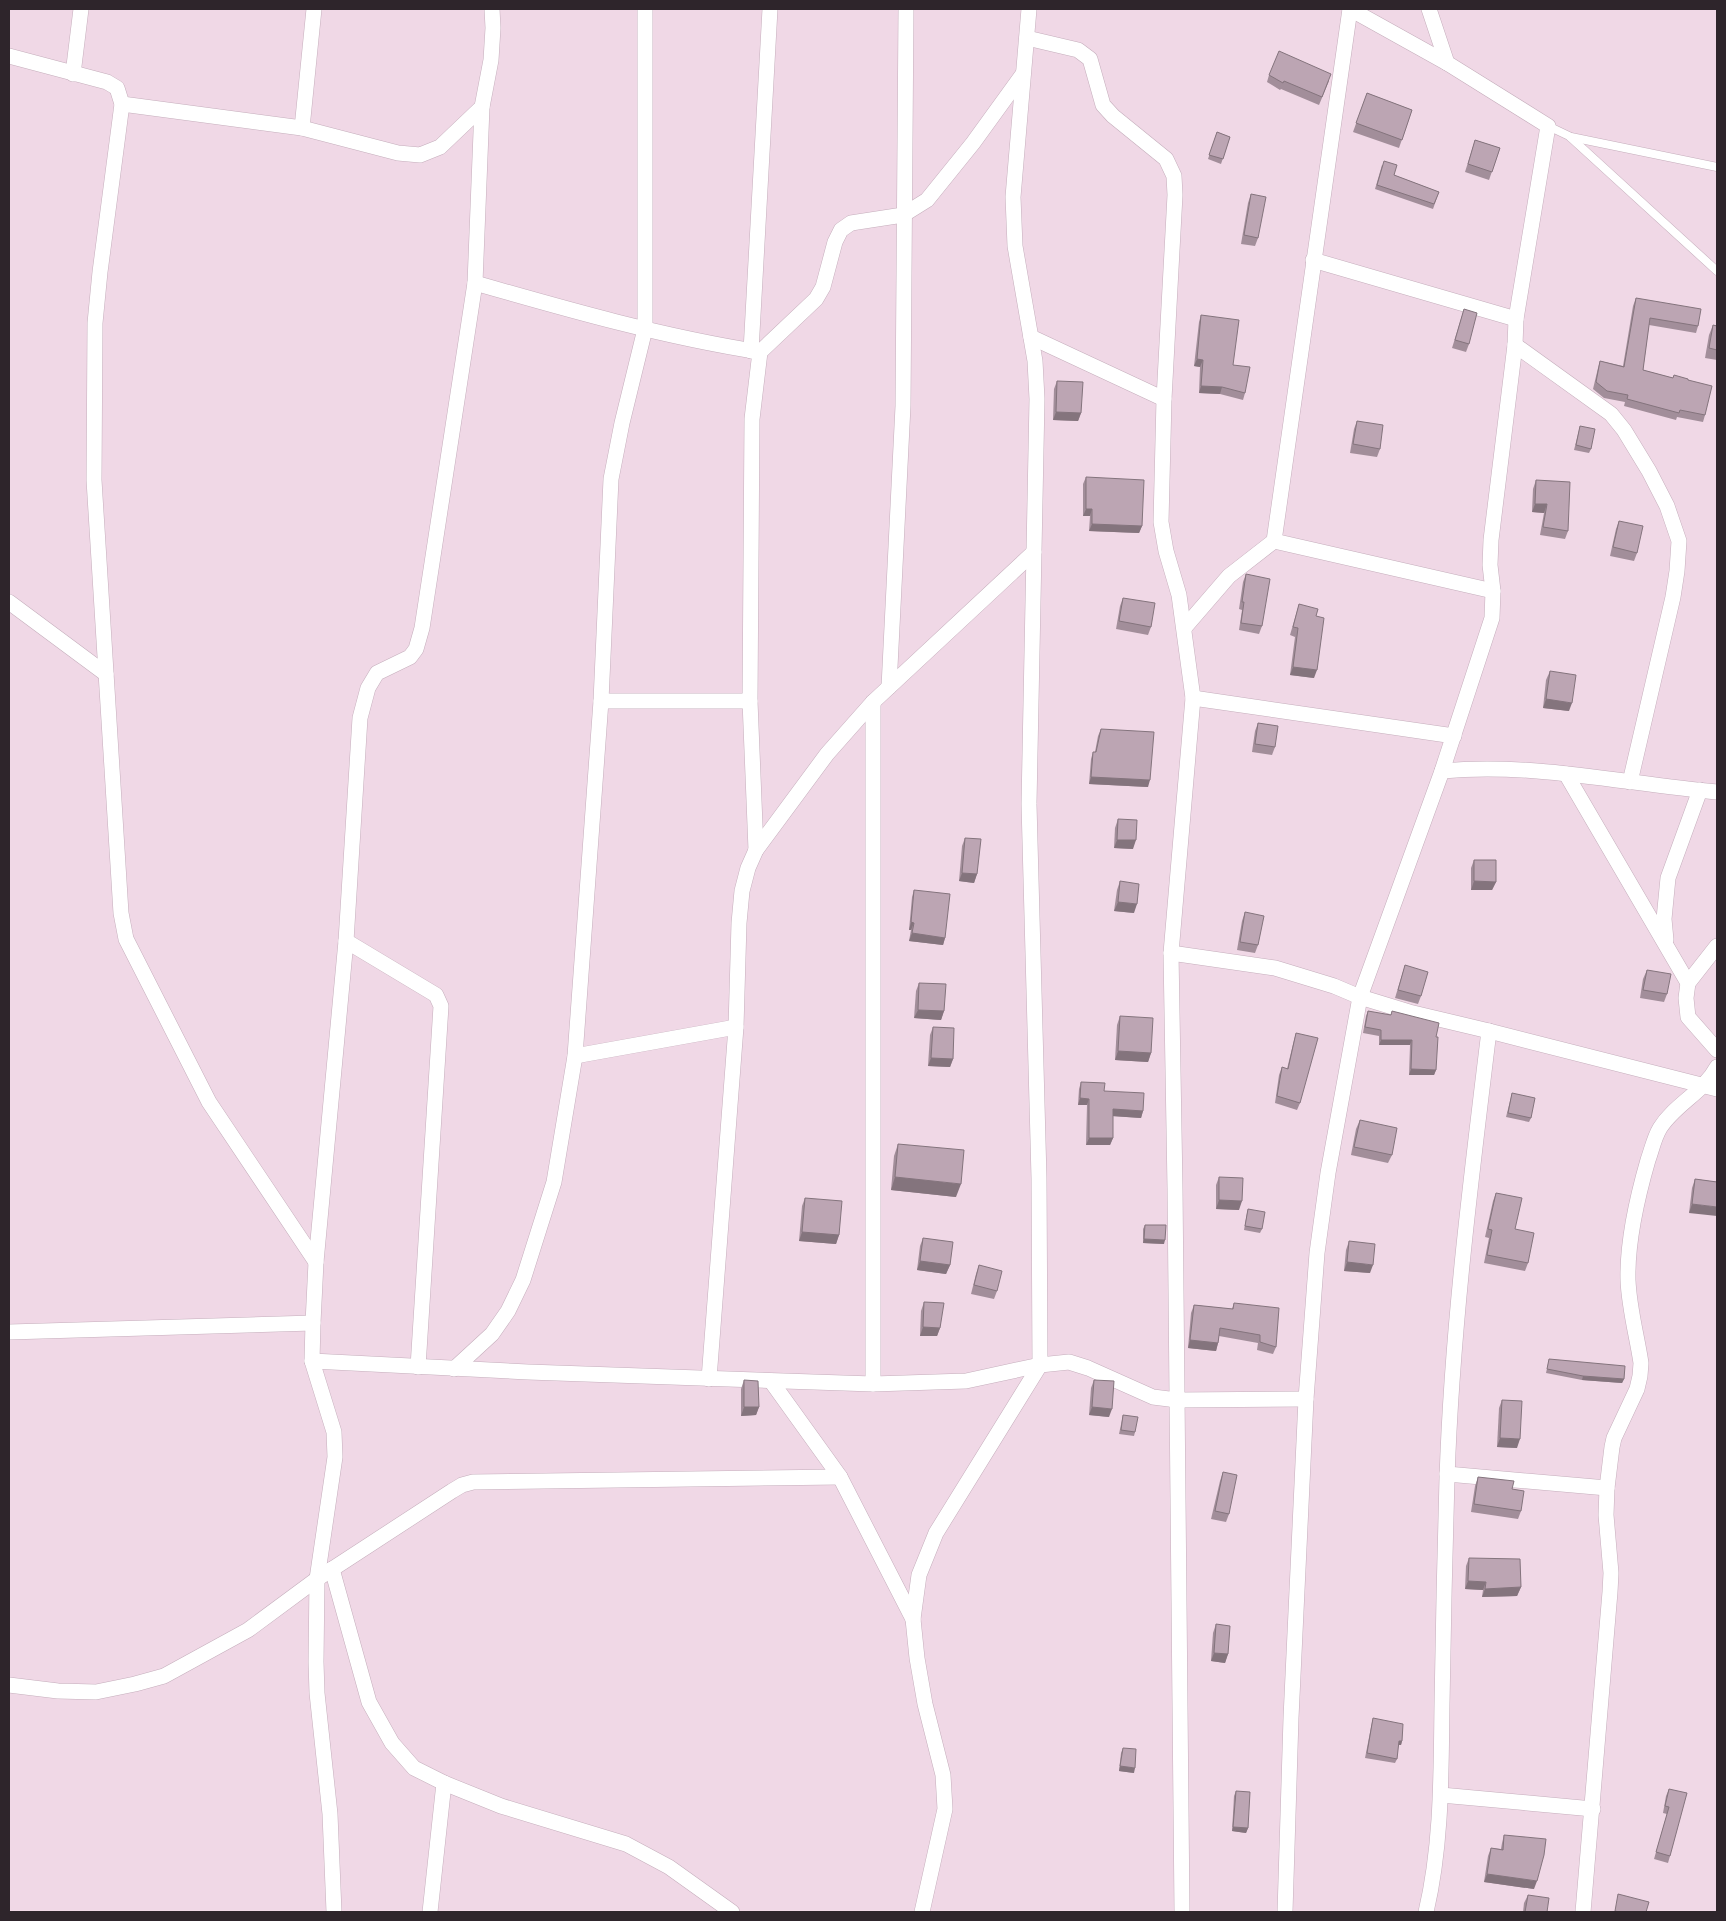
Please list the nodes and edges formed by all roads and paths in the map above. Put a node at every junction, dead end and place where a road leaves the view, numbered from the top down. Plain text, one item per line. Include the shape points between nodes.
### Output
1 (81, 9) edge
2 (314, 9) edge
3 (492, 9) edge
4 (645, 9) edge
5 (770, 9) edge
6 (906, 9) edge
7 (1029, 9) edge
8 (1350, 9) edge
9 (1429, 9) edge
10 (1027, 38) junction
11 (9, 56) edge
12 (1447, 63) junction
13 (1024, 73) junction
14 (73, 74) junction
15 (122, 104) junction
16 (482, 107) junction
17 (1548, 126) junction
18 (302, 128) junction
19 (1569, 136) junction
20 (1717, 167) edge
21 (903, 215) junction
22 (1313, 260) junction
23 (1717, 271) edge
24 (475, 283) junction
25 (1516, 319) junction
26 (645, 329) junction
27 (1031, 337) junction
28 (1515, 345) junction
29 (756, 352) junction
30 (1164, 400) junction
31 (1274, 541) junction
32 (1034, 552) junction
33 (1493, 591) junction
34 (9, 602) edge
35 (1185, 627) junction
36 (106, 674) junction
37 (890, 687) junction
38 (1193, 698) junction
39 (601, 701) junction
40 (750, 701) junction
41 (873, 702) junction
42 (1454, 736) junction
43 (1442, 771) junction
44 (1566, 774) junction
45 (1630, 782) junction
46 (1700, 790) junction
47 (1717, 792) edge
48 (756, 850) junction
49 (346, 941) junction
50 (1717, 946) edge
51 (1667, 947) junction
52 (1171, 953) junction
53 (1688, 983) junction
54 (1360, 997) junction
55 (736, 1027) junction
56 (1489, 1031) junction
57 (1717, 1050) edge
58 (575, 1056) junction
59 (1717, 1067) edge
60 (1710, 1087) edge
61 (316, 1262) junction
62 (313, 1323) junction
63 (9, 1332) edge
64 (312, 1361) junction
65 (1040, 1366) junction
66 (418, 1367) junction
67 (454, 1369) junction
68 (709, 1379) junction
69 (771, 1381) junction
70 (873, 1384) junction
71 (1306, 1399) junction
72 (1177, 1400) junction
73 (1447, 1474) junction
74 (840, 1477) junction
75 (1607, 1488) junction
76 (332, 1569) junction
77 (317, 1579) junction
78 (913, 1619) junction
79 (9, 1685) edge
80 (444, 1783) junction
81 (1440, 1795) junction
82 (1593, 1809) junction
83 (712, 1907) edge
84 (334, 1912) edge
85 (430, 1912) edge
86 (732, 1912) edge
87 (922, 1912) edge
88 (1182, 1912) edge
89 (1285, 1912) edge
90 (1426, 1912) edge
91 (1583, 1912) edge

1 - 14 street
2 - 18 street
3 - 16 street via 491,60
4 - 26 street
5 - 29 street
6 - 21 street
7 - 10 street
8 - 12 street
8 - 22 street
9 - 12 street
10 - 13 street
10 - 30 street via 1078,50 1090,59 1103,105 1166,159 1174,176
11 - 14 street
12 - 17 street
13 - 21 street via 927,200
13 - 27 street via 1014,197 1015,246
14 - 15 street via 107,82 117,88
15 - 18 street
15 - 36 street via 95,323 94,480
16 - 18 street via 440,147 420,155 398,153
16 - 24 street
17 - 19 lane
17 - 25 street
19 - 20 lane
19 - 23 lane
21 - 29 street via 852,223 841,230 816,299
21 - 37 street via 903,406
22 - 25 street
22 - 31 street
24 - 26 street
24 - 49 street via 422,628 416,649 410,656 377,673 368,688 360,718
25 - 28 street
26 - 29 street
26 - 39 street via 611,479
27 - 30 street
27 - 32 street via 1036,399
28 - 33 street via 1491,540
28 - 45 street via 1611,414 1649,471 1667,506 1678,541 1672,597
29 - 40 street via 752,419
30 - 35 street via 1162,522
31 - 33 street
31 - 35 street via 1229,576
32 - 37 street
32 - 65 street via 1029,804 1039,1178
33 - 42 street via 1492,618
34 - 36 street
35 - 38 street
36 - 61 street via 121,912 126,939 209,1102
37 - 41 street
38 - 42 street
38 - 52 street
39 - 40 street
39 - 58 street
40 - 48 street
41 - 48 street via 828,754
41 - 70 street
42 - 43 street
43 - 44 street via 1483,768
43 - 54 street
44 - 45 street
44 - 51 street
45 - 46 street
46 - 47 street
46 - 51 street via 1668,878 1664,919
48 - 55 street via 742,891
49 - 61 street
49 - 66 street via 436,995 441,1006
50 - 53 street
51 - 53 street
52 - 54 street via 1275,968
52 - 72 street
53 - 57 street via 1688,1017
54 - 56 street
54 - 71 street via 1322,1211
55 - 58 street
55 - 68 street
56 - 60 street
56 - 73 street via 1456,1330
58 - 67 street via 554,1182 523,1280 492,1334
59 - 60 street
60 - 75 street via 1674,1112 1660,1128 1642,1181 1630,1245 1628,1281 1641,1363 1640,1376 1614,1438
61 - 62 street
62 - 63 street
62 - 64 street
64 - 66 street
64 - 77 street via 334,1432 335,1457
65 - 70 street via 966,1381
65 - 72 street via 1069,1362 1153,1397
65 - 78 street via 936,1533 919,1575
66 - 67 street
67 - 68 street
68 - 69 street
69 - 70 street
69 - 74 street
71 - 72 street
71 - 89 street
72 - 88 street
73 - 75 street
73 - 81 street
74 - 76 street via 473,1482 452,1491
74 - 78 street
75 - 82 street via 1606,1527 1611,1573
76 - 77 street
76 - 80 street via 369,1702 392,1743 414,1768
77 - 79 street via 248,1630 164,1676 96,1692
77 - 84 street via 317,1693 330,1814
78 - 87 street via 925,1704 943,1775 945,1809
80 - 83 street via 501,1806 626,1844 669,1867
80 - 85 street
81 - 82 street
81 - 90 street via 1434,1868
82 - 91 street
83 - 86 street

